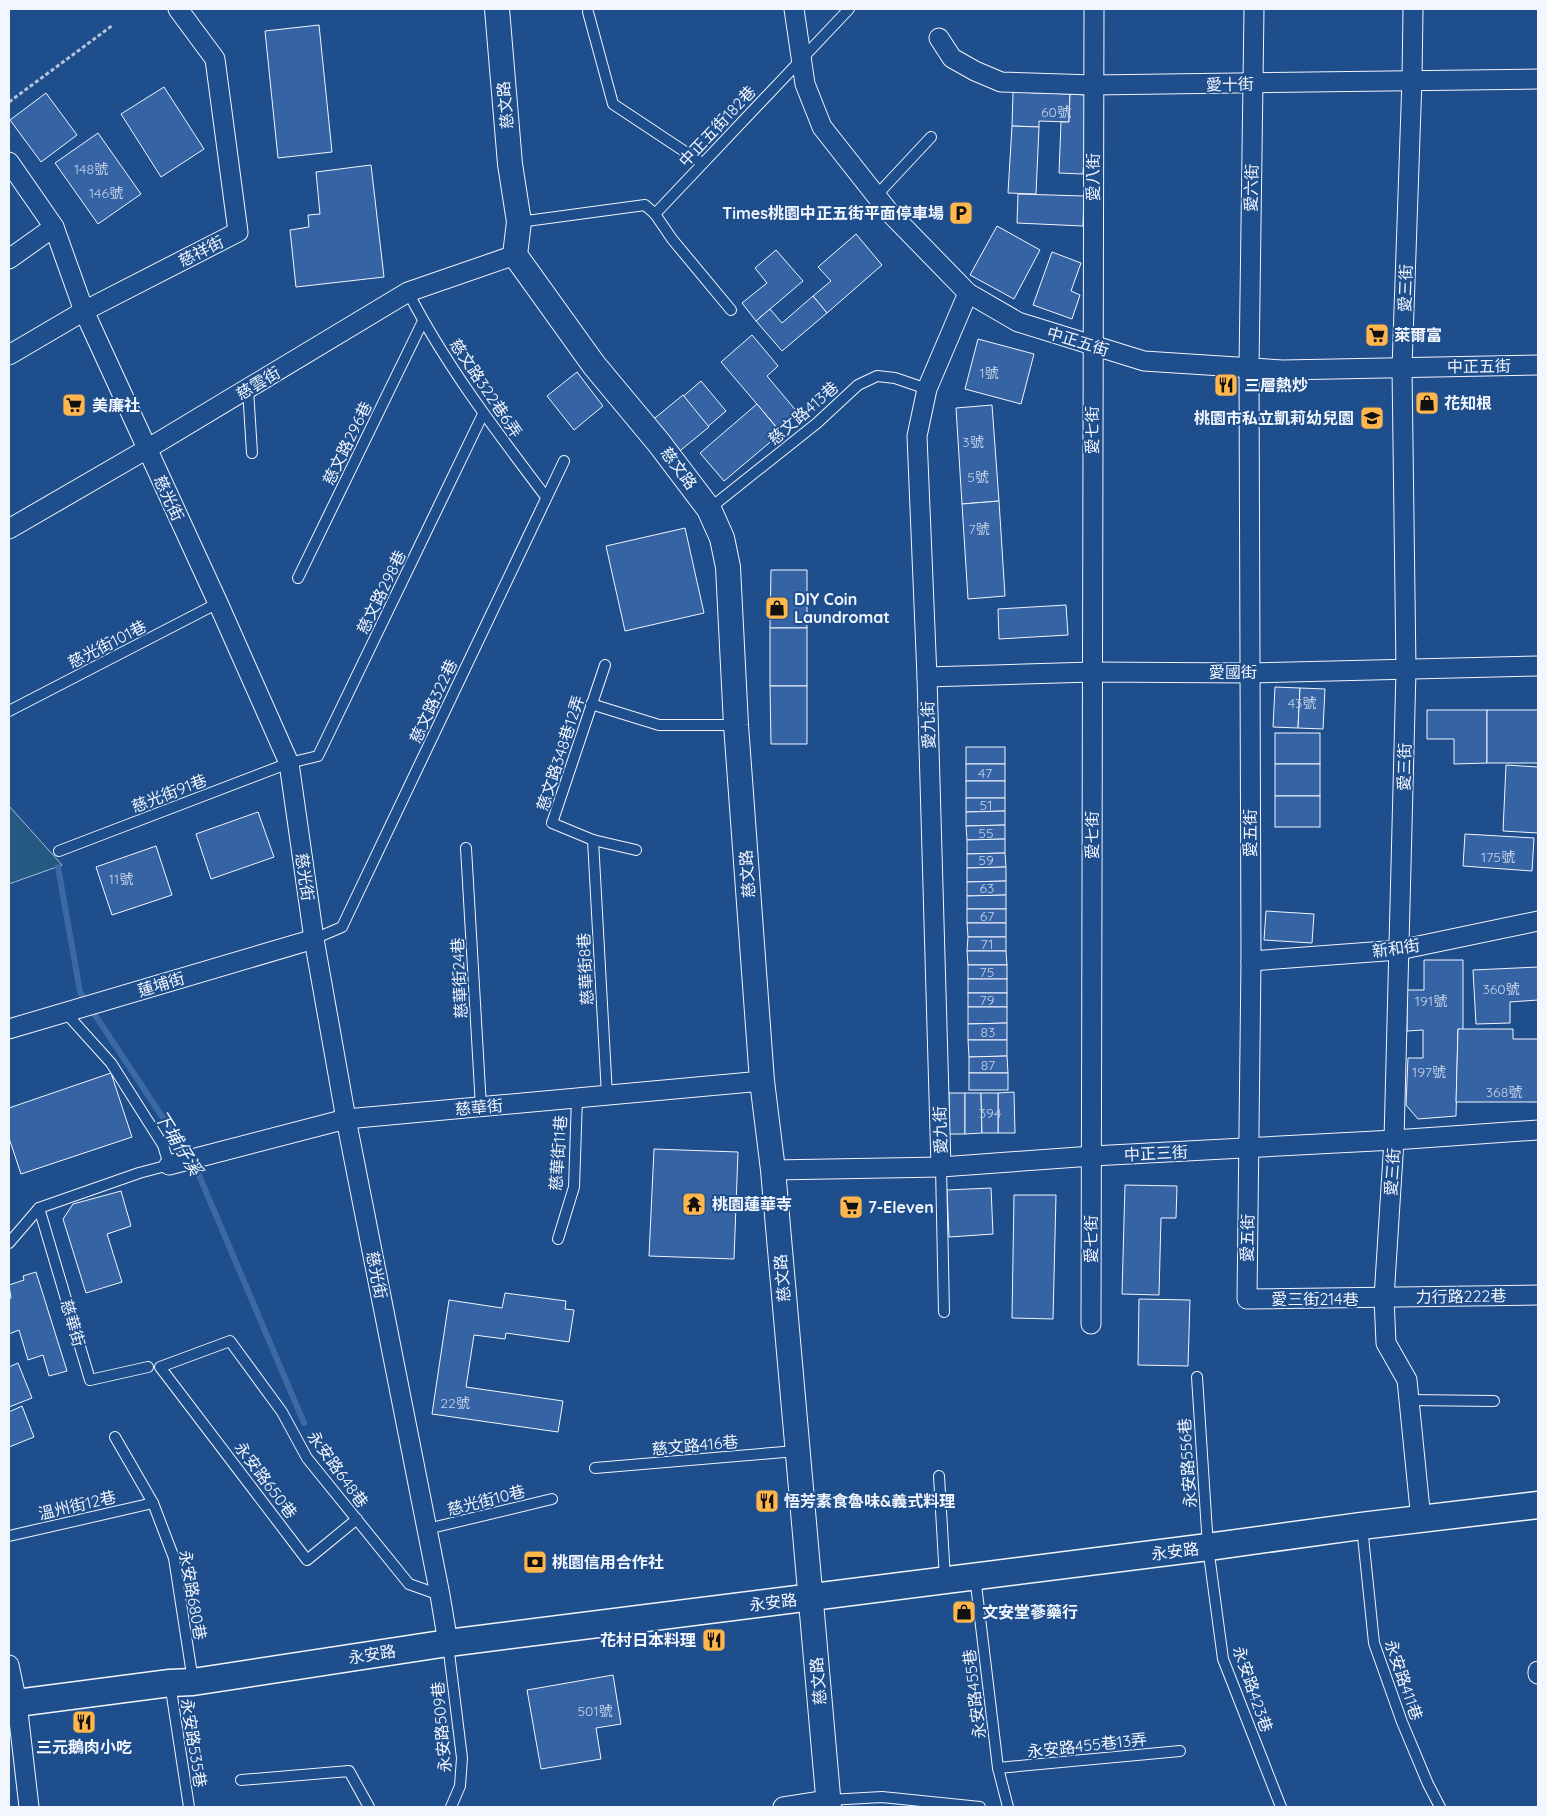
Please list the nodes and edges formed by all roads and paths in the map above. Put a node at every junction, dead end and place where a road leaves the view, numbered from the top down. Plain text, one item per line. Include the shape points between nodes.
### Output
1 (178, 9) edge
2 (497, 9) edge
3 (794, 9) edge
4 (849, 9) edge
5 (1094, 9) edge
6 (1254, 9) edge
7 (1413, 9) edge
8 (588, 12) dead end
9 (113, 25) dead end
10 (939, 38) dead end
11 (801, 58) junction
12 (1538, 79) edge
13 (1412, 80) junction
14 (1252, 84) junction
15 (1093, 85) junction
16 (9, 102) edge
17 (930, 137) dead end
18 (9, 162) edge
19 (702, 163) junction
20 (876, 196) junction
21 (655, 214) junction
22 (518, 222) junction
23 (54, 227) junction
24 (515, 255) junction
25 (9, 259) edge
26 (408, 292) junction
27 (968, 293) junction
28 (731, 310) dead end
29 (84, 311) junction
30 (423, 321) junction
31 (1092, 345) junction
32 (9, 355) edge
33 (1538, 365) edge
34 (1249, 368) junction
35 (1402, 368) junction
36 (248, 389) junction
37 (927, 389) junction
38 (483, 414) junction
39 (147, 450) junction
40 (252, 453) dead end
41 (564, 460) dead end
42 (546, 497) junction
43 (709, 509) junction
44 (9, 529) edge
45 (298, 578) dead end
46 (218, 603) junction
47 (605, 665) dead end
48 (1538, 666) edge
49 (1406, 670) junction
50 (1092, 672) junction
51 (1249, 673) junction
52 (927, 677) junction
53 (591, 704) junction
54 (9, 711) edge
55 (736, 725) junction
56 (289, 763) junction
57 (593, 840) junction
58 (466, 848) dead end
59 (636, 850) dead end
60 (59, 852) dead end
61 (1538, 921) edge
62 (314, 939) junction
63 (1399, 950) junction
64 (1251, 961) junction
65 (72, 1010) junction
66 (9, 1030) edge
67 (762, 1082) junction
68 (607, 1095) junction
69 (577, 1098) junction
70 (481, 1107) junction
71 (346, 1119) junction
72 (1538, 1130) edge
73 (1394, 1140) junction
74 (1249, 1148) junction
75 (1092, 1156) junction
76 (175, 1163) junction
77 (941, 1167) junction
78 (773, 1170) junction
79 (39, 1208) junction
80 (558, 1239) dead end
81 (9, 1243) edge
82 (1538, 1295) edge
83 (1384, 1298) junction
84 (1246, 1299) joint
85 (944, 1312) dead end
86 (1091, 1324) dead end
87 (148, 1367) dead end
88 (160, 1367) joint
89 (1196, 1377) dead end
90 (1409, 1400) junction
91 (1494, 1401) dead end
92 (115, 1437) dead end
93 (796, 1451) junction
94 (595, 1468) dead end
95 (939, 1476) dead end
96 (552, 1499) dead end
97 (153, 1503) junction
98 (1538, 1505) edge
99 (357, 1519) junction
100 (1421, 1520) junction
101 (1362, 1526) junction
102 (427, 1529) junction
103 (9, 1536) edge
104 (1208, 1547) junction
105 (976, 1575) junction
106 (945, 1579) junction
107 (440, 1595) junction
108 (811, 1597) junction
109 (448, 1643) junction
110 (9, 1665) edge
111 (182, 1682) junction
112 (13, 1704) edge
113 (1180, 1751) dead end
114 (998, 1768) junction
115 (241, 1780) dead end
116 (829, 1803) edge
117 (29, 1807) edge
118 (189, 1807) edge
119 (369, 1807) edge
120 (451, 1807) edge
121 (783, 1807) edge
122 (980, 1807) edge
123 (1008, 1807) edge
124 (1281, 1807) edge
125 (1440, 1807) edge

1 - 29 street, 慈祥街 via 215,59 238,232
2 - 22 street, 慈文路
3 - 11 street, 中正五街
4 - 11 lane, 中正五街182巷
5 - 15 street, 愛八街
6 - 14 street, 愛六街
7 - 13 street, 愛三街
8 - 19 lane via 613,104
9 - 16 path
10 - 15 street, 愛十街 via 952,58 1001,82
11 - 19 lane, 中正五街182巷
11 - 20 street, 中正五街 via 804,84 822,127
12 - 13 street, 愛十街
13 - 14 street, 愛十街
13 - 35 street, 愛三街
14 - 15 street, 愛十街
14 - 34 street, 愛六街
15 - 31 street, 愛八街
17 - 20 lane
18 - 23 street, 慈光街
19 - 21 lane, 中正五街182巷
20 - 27 street, 中正五街
21 - 22 lane via 645,205
21 - 28 lane
22 - 24 street, 慈文路
23 - 25 street
23 - 29 street, 慈光街
24 - 26 street, 慈雲街
24 - 43 street, 慈文路 via 594,365 660,443
26 - 30 lane, 慈文路322巷6弄
26 - 36 street, 慈雲街
27 - 31 street, 中正五街 via 1018,322
27 - 37 street, 愛九街
29 - 32 street, 慈祥街
29 - 39 street, 慈光街
30 - 38 lane, 慈文路322巷6弄
30 - 45 lane, 慈文路296巷
31 - 34 street, 中正五街 via 1144,361
31 - 50 street, 愛七街
33 - 35 street, 中正五街
34 - 35 street, 中正五街
34 - 51 street, 愛五街
35 - 49 street, 愛三街
36 - 39 street, 慈雲街
36 - 40 lane
37 - 43 lane, 慈文路413巷 via 895,378 877,376 858,385 817,423
37 - 52 street, 愛九街 via 917,436
38 - 42 lane, 慈文路322巷6弄
38 - 56 lane, 慈文路298巷 via 318,756
39 - 44 street, 慈雲街
39 - 46 street, 慈光街
41 - 42 lane, 慈文路322巷
42 - 62 lane, 慈文路322巷 via 342,927
43 - 55 street, 慈文路 via 722,538 728,568
46 - 54 lane, 慈光街101巷
46 - 56 street, 慈光街
47 - 53 lane, 慈文路348巷12弄
48 - 49 street, 愛國街
49 - 51 street, 愛國街
49 - 63 street, 愛三街
50 - 51 street, 愛國街
50 - 52 street, 愛國街
50 - 75 street, 愛七街
51 - 64 street, 愛五街
52 - 77 street, 愛九街
53 - 55 lane via 659,725
53 - 57 lane, 慈文路348巷12弄 via 552,823
55 - 67 street, 慈文路
56 - 60 lane, 慈光街91巷
56 - 62 street, 慈光街
57 - 59 lane, 慈文路348巷12弄
57 - 68 lane, 慈華街8巷
58 - 70 lane, 慈華街24巷
61 - 63 street, 新和街
62 - 65 street, 蓮埔街
62 - 71 street, 慈光街
63 - 64 street, 新和街
63 - 73 street, 愛三街
64 - 74 street, 愛五街
65 - 66 street, 蓮埔街
65 - 76 lane via 111,1063
67 - 68 street, 慈華街
67 - 78 street, 慈文路
68 - 69 street, 慈華街
69 - 70 street, 慈華街
69 - 80 lane, 慈華街11巷 via 574,1187
70 - 71 street, 慈華街
71 - 76 street, 慈華街
71 - 102 street, 慈光街
72 - 73 street, 中正三街
73 - 74 street, 中正三街
73 - 83 street, 愛三街
74 - 75 street, 中正三街
74 - 84 street, 愛五街
75 - 77 street, 中正三街
75 - 86 street, 愛七街
76 - 79 lane
77 - 78 street, 中正三街
77 - 85 lane
78 - 93 street, 慈文路
79 - 81 lane
79 - 87 lane, 慈華街 via 90,1380
82 - 83 street, 力行路222巷
83 - 84 street, 愛三街214巷
83 - 90 street, 愛三街 via 1386,1343 1407,1380
88 - 99 lane, 永安路648巷 via 230,1341 282,1412 307,1458
88 - 99 lane, 永安路650巷 via 307,1560
89 - 104 lane, 永安路556巷
90 - 91 lane
90 - 100 street, 愛三街
92 - 97 lane, 永安路680巷
93 - 94 lane, 慈文路416巷
93 - 108 street, 慈文路
95 - 106 lane
96 - 102 lane, 慈光街10巷
97 - 103 lane, 溫州街12巷
97 - 111 lane, 永安路680巷 via 174,1558
98 - 100 main road, 永安路
99 - 107 lane, 永安路648巷 via 409,1584
100 - 101 main road, 永安路
101 - 104 main road, 永安路
101 - 125 lane, 永安路411巷 via 1374,1643 1402,1722
102 - 107 street, 慈光街
104 - 105 main road, 永安路
104 - 124 lane, 永安路423巷 via 1223,1659
105 - 106 main road, 永安路
105 - 114 lane, 永安路455巷
106 - 108 main road, 永安路
107 - 109 street, 慈光街
108 - 109 main road, 永安路
108 - 116 street, 慈文路
109 - 111 main road, 永安路
109 - 120 lane, 永安路509巷 via 462,1758 460,1786
110 - 112 street
111 - 112 main road, 永安路
111 - 118 lane, 永安路535巷
112 - 117 street
113 - 114 lane, 永安路455巷13弄
114 - 123 lane, 永安路455巷
115 - 119 lane via 349,1771
116 - 121 street
116 - 122 lane via 882,1797

